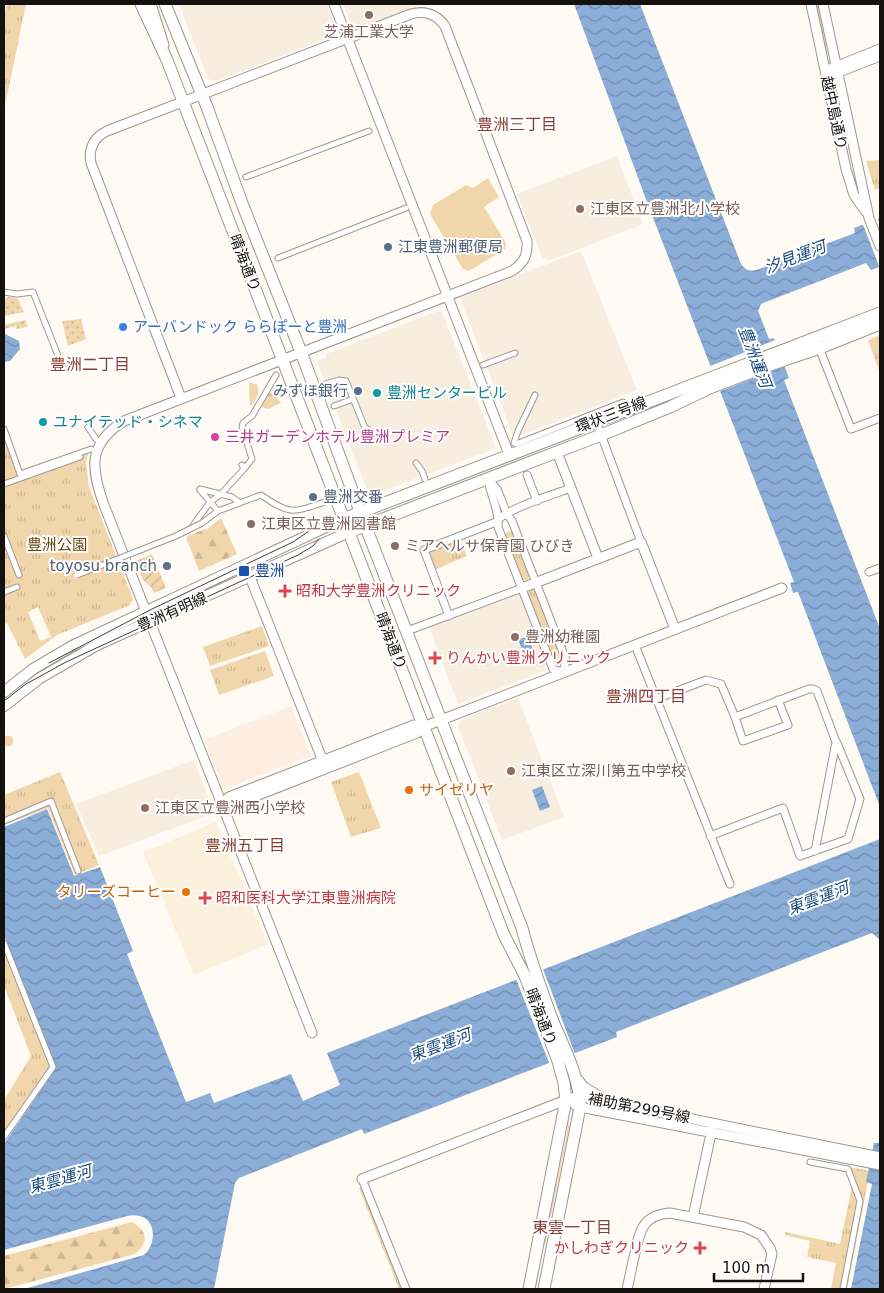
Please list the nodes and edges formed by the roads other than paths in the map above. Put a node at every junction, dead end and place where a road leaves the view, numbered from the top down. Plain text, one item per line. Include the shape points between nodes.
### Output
1 (141, 4) edge
2 (152, 4) edge
3 (334, 4) edge
4 (811, 4) edge
5 (823, 4) edge
6 (165, 5) edge
7 (348, 38) junction
8 (880, 49) edge
9 (880, 56) edge
10 (167, 60) junction
11 (837, 70) junction
12 (826, 74) junction
13 (202, 94) junction
14 (183, 102) junction
15 (369, 131) dead end
16 (246, 177) dead end
17 (243, 206) junction
18 (406, 208) dead end
19 (226, 214) junction
20 (869, 218) junction
21 (256, 237) junction
22 (238, 244) junction
23 (880, 246) edge
24 (278, 258) dead end
25 (4, 292) edge
26 (448, 295) junction
27 (880, 312) edge
28 (880, 324) edge
29 (818, 343) junction
30 (302, 352) junction
31 (515, 354) dead end
32 (282, 360) junction
33 (483, 365) dead end
34 (62, 366) dead end
35 (276, 375) dead end
36 (710, 382) junction
37 (325, 384) dead end
38 (535, 395) dead end
39 (181, 398) junction
40 (353, 398) junction
41 (623, 402) dead end
42 (334, 406) dead end
43 (880, 418) edge
44 (596, 421) junction
45 (88, 427) dead end
46 (4, 429) edge
47 (368, 429) dead end
48 (601, 435) junction
49 (96, 439) dead end
50 (558, 452) junction
51 (509, 454) junction
52 (416, 463) dead end
53 (482, 465) junction
54 (527, 475) dead end
55 (425, 479) dead end
56 (488, 479) junction
57 (4, 482) edge
58 (571, 488) junction
59 (220, 494) junction
60 (537, 501) junction
61 (210, 502) junction
62 (325, 502) dead end
63 (240, 503) junction
64 (218, 510) junction
65 (361, 512) junction
66 (503, 516) junction
67 (343, 519) junction
68 (366, 525) junction
69 (192, 527) junction
70 (349, 532) junction
71 (4, 536) edge
72 (641, 542) junction
73 (598, 558) junction
74 (880, 568) edge
75 (869, 572) dead end
76 (19, 575) dead end
77 (77, 575) dead end
78 (250, 577) junction
79 (536, 582) junction
80 (16, 587) dead end
81 (522, 588) junction
82 (782, 588) dead end
83 (4, 592) edge
84 (146, 611) junction
85 (449, 616) junction
86 (150, 622) junction
87 (675, 629) junction
88 (407, 631) junction
89 (635, 645) junction
90 (562, 672) junction
91 (4, 692) edge
92 (656, 699) junction
93 (778, 700) junction
94 (4, 706) edge
95 (735, 717) junction
96 (442, 719) junction
97 (423, 727) junction
98 (836, 742) junction
99 (324, 764) junction
100 (468, 786) junction
101 (449, 794) junction
102 (222, 804) junction
103 (4, 821) edge
104 (710, 836) junction
105 (492, 850) junction
106 (815, 851) junction
107 (474, 856) junction
108 (78, 871) dead end
109 (730, 884) dead end
110 (4, 943) edge
111 (529, 974) junction
112 (312, 1033) dead end
113 (563, 1059) junction
114 (573, 1072) junction
115 (566, 1100) junction
116 (579, 1102) junction
117 (617, 1104) junction
118 (713, 1123) junction
119 (711, 1132) junction
120 (4, 1137) edge
121 (856, 1156) junction
122 (880, 1157) edge
123 (810, 1162) dead end
124 (880, 1165) edge
125 (362, 1180) joint
126 (693, 1216) junction
127 (406, 1289) edge
128 (530, 1289) edge
129 (544, 1289) edge
130 (627, 1289) edge
131 (764, 1289) edge
132 (843, 1289) edge

1 - 10 main road, 晴海通り
2 - 10 street
3 - 7 street
4 - 12 street, 越中島通り
5 - 11 street, 越中島通り
6 - 13 main road, 晴海通り
7 - 13 street
7 - 26 street
7 - 26 street via 421,12 439,18 445,26 528,250 520,266 512,271
8 - 11 street
9 - 11 street
10 - 14 main road, 晴海通り
11 - 12 street
11 - 20 street, 越中島通り
12 - 20 street, 越中島通り via 850,184
13 - 14 street
13 - 17 main road, 晴海通り
14 - 19 main road, 晴海通り
14 - 39 street via 103,133 93,142 90,157
15 - 16 street
17 - 19 main road via 239,218
17 - 21 main road, 晴海通り
18 - 24 street
19 - 22 main road, 晴海通り
20 - 23 street, 越中島通り
21 - 22 main road via 243,229 238,235
21 - 30 main road, 晴海通り
22 - 32 main road, 晴海通り
25 - 34 street via 34,292
26 - 30 street
26 - 51 street
27 - 29 main road, 環状三号線
28 - 29 main road, 環状三号線
29 - 36 main road, 環状三号線
29 - 43 street via 851,429
30 - 32 street
30 - 65 main road, 晴海通り
31 - 33 street
32 - 39 street
32 - 67 main road, 晴海通り
35 - 59 street via 252,416 243,423 252,459
36 - 44 main road, 環状三号線
36 - 48 main road, 環状三号線 via 670,407
37 - 40 street via 346,381
38 - 41 street via 515,443
39 - 84 street via 114,427 98,448 94,463 101,496
40 - 42 street
40 - 47 street
44 - 48 street
44 - 51 main road, 環状三号線
45 - 49 street
46 - 57 street via 20,474 89,452
48 - 50 main road, 環状三号線
48 - 72 street
50 - 56 main road, 環状三号線
50 - 58 street
51 - 53 main road, 環状三号線
52 - 55 street
53 - 56 street
53 - 65 main road, 環状三号線
54 - 60 street
56 - 66 street via 490,492
56 - 68 main road, 環状三号線
58 - 60 street
58 - 73 street
59 - 61 street
59 - 61 street via 200,489
59 - 63 street
60 - 66 street
61 - 64 street
61 - 69 street
62 - 63 street via 297,511 279,508 260,495
63 - 64 street
64 - 69 street, bridge
65 - 67 main road, 環状三号線
65 - 68 main road, 晴海通り
66 - 79 street via 512,521
66 - 81 street via 498,527
66 - 85 street via 496,522 424,550
67 - 70 main road, 晴海通り
67 - 84 main road, 豊洲有明線
68 - 70 main road, 環状三号線
68 - 88 main road, 晴海通り
69 - 77 street, bridge
70 - 78 main road, 豊洲有明線
70 - 97 main road, 晴海通り
71 - 76 street
72 - 73 street
72 - 87 street
73 - 79 street
74 - 75 street
78 - 86 main road, 豊洲有明線
78 - 99 street
79 - 81 street
79 - 90 street via 566,660
80 - 83 street
81 - 85 street
81 - 90 street via 553,669
82 - 87 street
84 - 86 street
84 - 91 main road, 豊洲有明線 via 72,646
85 - 88 street
86 - 94 main road, 豊洲有明線 via 61,664
86 - 102 street
87 - 89 street
88 - 96 main road, 晴海通り
89 - 90 street
89 - 92 street
90 - 96 street
92 - 95 street via 706,680 721,684
92 - 104 street
93 - 95 street
93 - 95 street via 788,725 743,741
93 - 98 street via 809,689 817,691
96 - 97 street
96 - 100 main road, 晴海通り
97 - 99 street via 417,733
97 - 101 main road, 晴海通り
98 - 106 street
98 - 106 street via 860,799 848,838
99 - 102 street via 233,806
100 - 101 main road
100 - 105 main road, 晴海通り
101 - 107 main road, 晴海通り
102 - 112 street
103 - 108 street via 51,801
104 - 106 street via 783,808 800,856
104 - 109 street
105 - 107 main road
105 - 111 main road, 晴海通り via 522,928
107 - 111 main road, 晴海通り via 504,934
110 - 120 street via 52,1067
111 - 113 main road, 晴海通り
113 - 114 main road, 晴海通り
113 - 115 main road, 晴海通り
114 - 116 main road, 晴海通り
114 - 117 street via 589,1091
115 - 116 street, 補助第299号線
115 - 125 street, 補助第299号線
115 - 128 main road, 晴海通り
116 - 117 street, 補助第299号線
116 - 119 street, 補助第299号線
116 - 129 main road, 晴海通り
117 - 118 street, 補助第299号線
118 - 119 street
118 - 121 street, 補助第299号線
119 - 121 street, 補助第299号線
119 - 126 street
121 - 122 street, 補助第299号線
121 - 124 street, 補助第299号線
123 - 132 street via 848,1169 860,1201
125 - 127 street
126 - 130 street via 662,1213 643,1225
126 - 131 street via 744,1227 761,1235 772,1254

